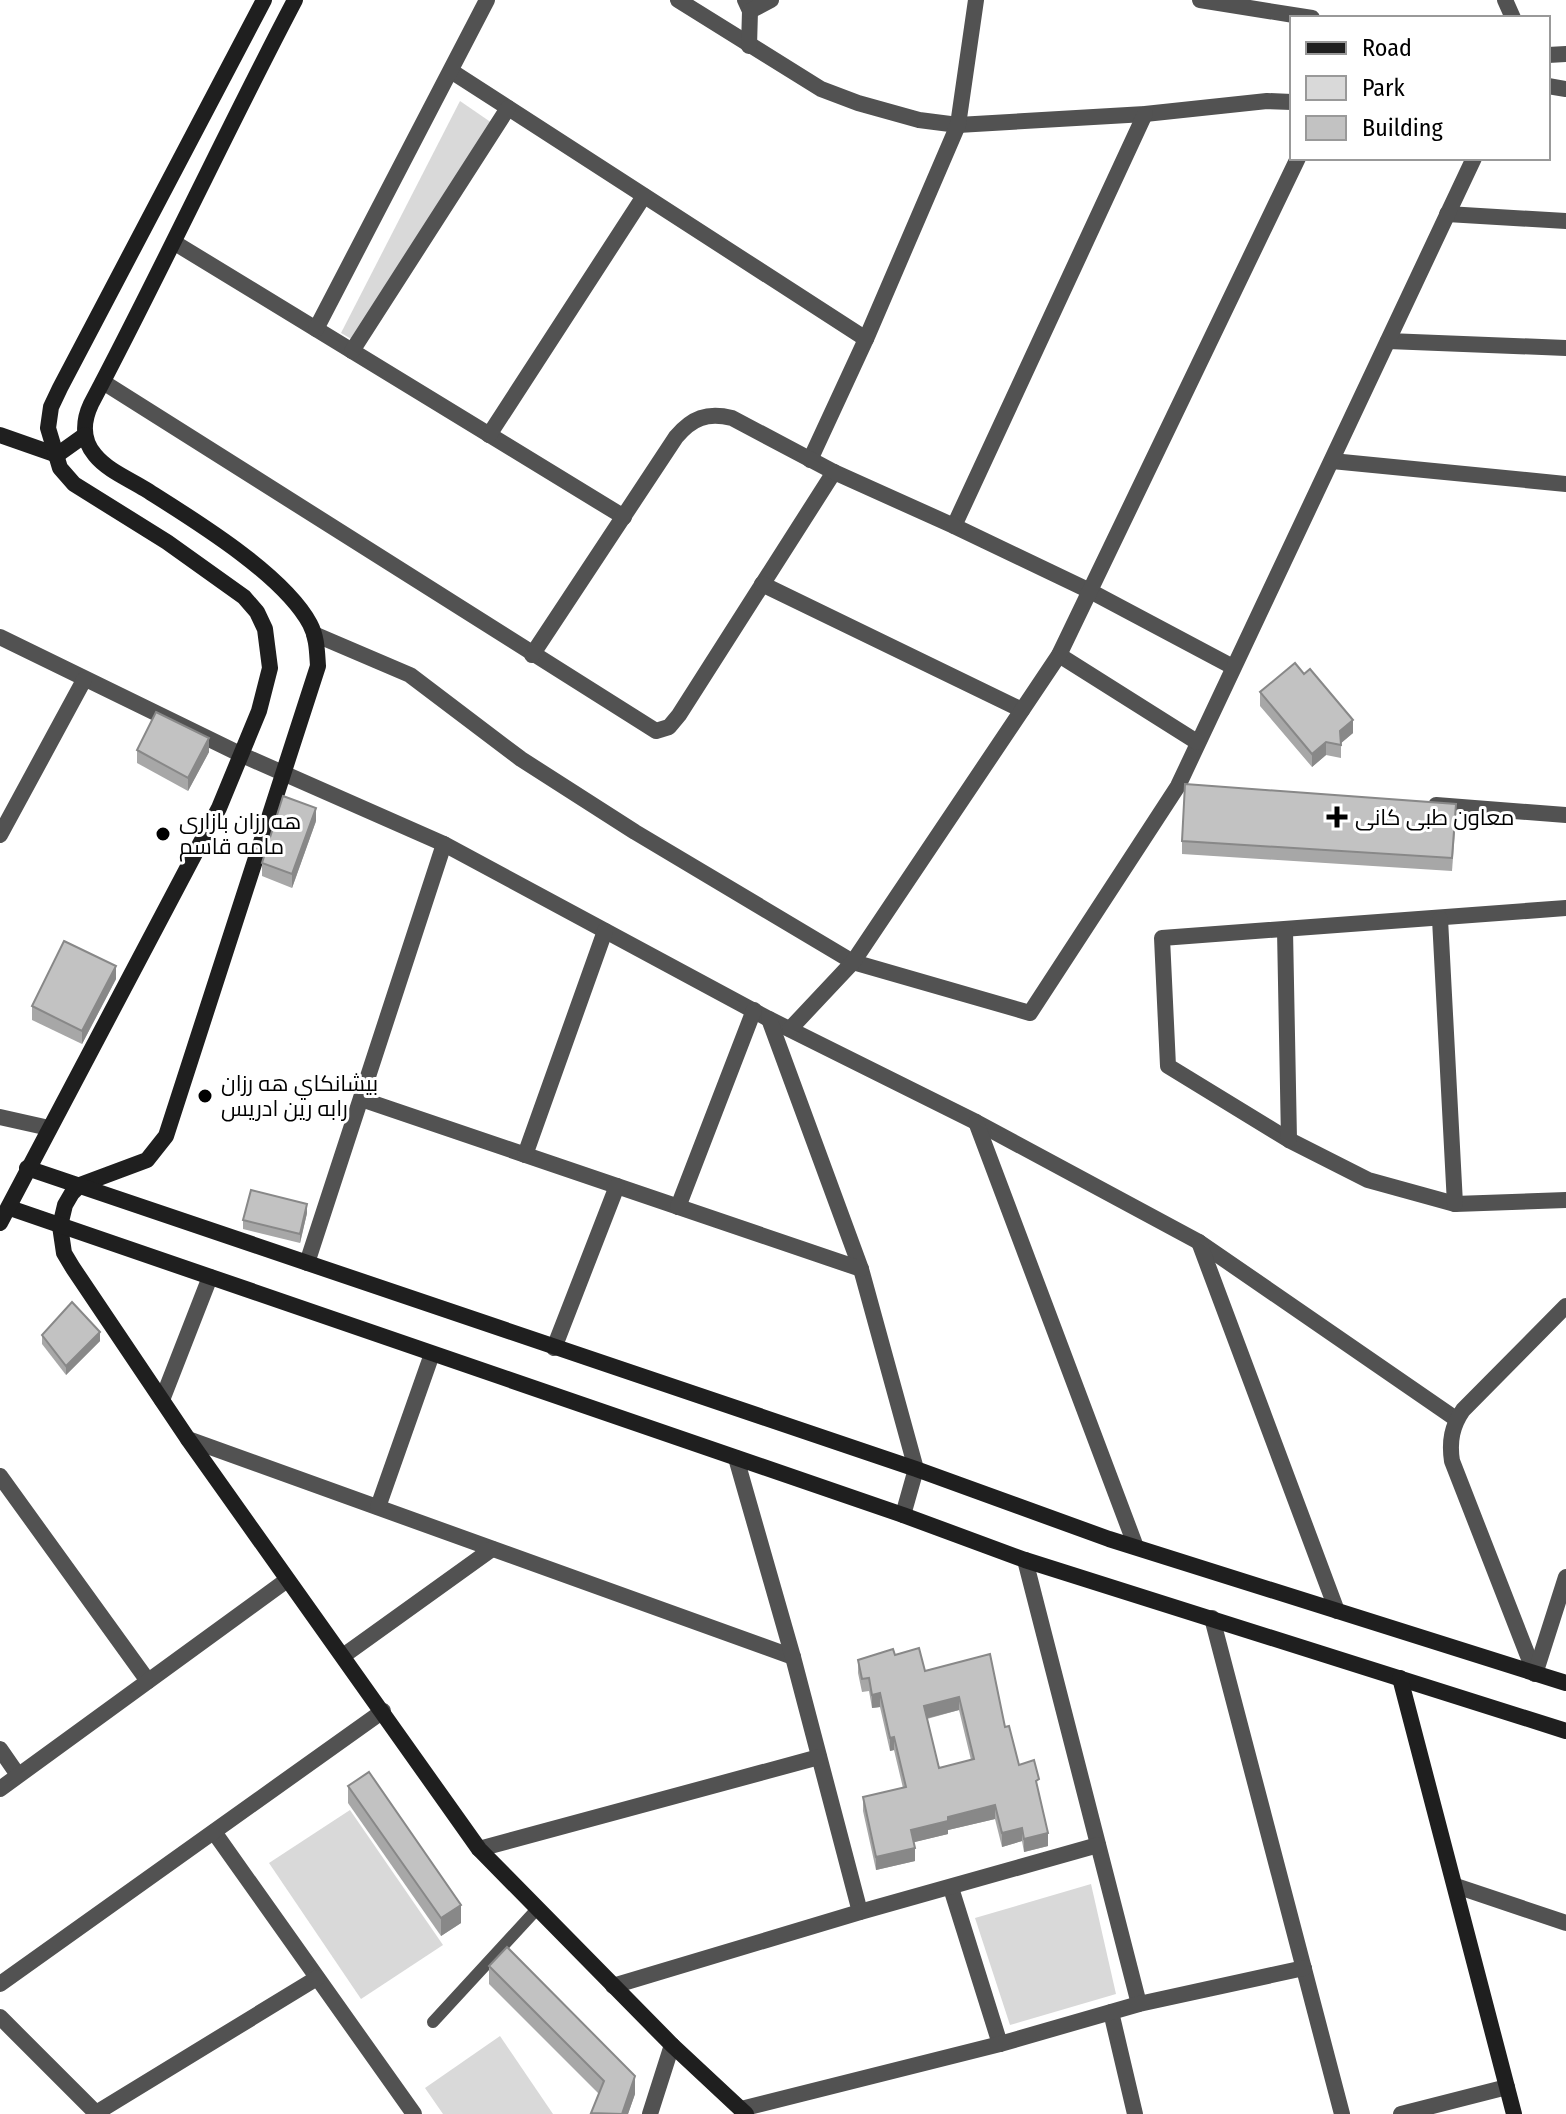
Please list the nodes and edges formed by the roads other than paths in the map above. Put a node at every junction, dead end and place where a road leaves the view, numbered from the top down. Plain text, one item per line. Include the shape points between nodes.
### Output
1 (264, 0) edge
2 (295, 0) edge
3 (487, 0) edge
4 (678, 0) edge
5 (771, 0) edge
6 (976, 0) edge
7 (1200, 0) edge
8 (748, 5) edge
9 (1300, 16) edge
10 (749, 46) junction
11 (451, 71) junction
12 (1290, 102) edge
13 (508, 108) junction
14 (1145, 114) junction
15 (958, 125) junction
16 (1297, 160) edge
17 (1473, 160) edge
18 (644, 196) junction
19 (1447, 214) junction
20 (1566, 221) edge
21 (175, 243) junction
22 (316, 329) junction
23 (866, 339) junction
24 (1388, 341) junction
25 (1566, 348) edge
26 (352, 351) junction
27 (103, 382) junction
28 (0, 435) edge
29 (85, 435) junction
30 (489, 435) junction
31 (57, 455) junction
32 (810, 460) junction
33 (1332, 461) junction
34 (834, 472) junction
35 (1566, 484) edge
36 (624, 517) junction
37 (954, 526) junction
38 (762, 584) junction
39 (1090, 591) junction
40 (314, 634) junction
41 (0, 637) edge
42 (532, 655) junction
43 (1059, 655) junction
44 (1233, 667) junction
45 (84, 680) junction
46 (1022, 710) junction
47 (1197, 742) junction
48 (242, 755) junction
49 (284, 771) junction
50 (1426, 805) edge
51 (6, 809) edge
52 (1566, 815) edge
53 (0, 835) edge
54 (444, 844) junction
55 (1566, 908) edge
56 (1440, 919) junction
57 (1285, 930) junction
58 (605, 931) junction
59 (853, 962) junction
60 (761, 1014) junction
61 (790, 1029) junction
62 (361, 1099) junction
63 (0, 1117) edge
64 (976, 1122) junction
65 (49, 1128) junction
66 (1289, 1140) junction
67 (525, 1155) junction
68 (27, 1168) junction
69 (80, 1185) junction
70 (617, 1186) junction
71 (1566, 1200) edge
72 (1455, 1204) junction
73 (678, 1207) junction
74 (10, 1208) junction
75 (0, 1223) edge
76 (60, 1226) junction
77 (1199, 1242) junction
78 (307, 1263) junction
79 (861, 1269) junction
80 (210, 1277) junction
81 (1566, 1306) edge
82 (554, 1348) junction
83 (432, 1354) junction
84 (162, 1400) junction
85 (1456, 1419) junction
86 (188, 1439) junction
87 (736, 1458) junction
88 (916, 1469) junction
89 (0, 1476) edge
90 (378, 1507) junction
91 (903, 1515) junction
92 (1136, 1547) junction
93 (492, 1549) junction
94 (1025, 1560) junction
95 (1566, 1577) edge
96 (287, 1580) junction
97 (1337, 1611) junction
98 (1212, 1618) junction
99 (343, 1656) junction
100 (793, 1657) junction
101 (1535, 1674) junction
102 (1400, 1678) junction
103 (148, 1681) junction
104 (1566, 1683) edge
105 (383, 1711) junction
106 (1566, 1731) edge
107 (0, 1749) edge
108 (819, 1757) junction
109 (18, 1775) junction
110 (0, 1789) edge
111 (214, 1832) junction
112 (1098, 1845) junction
113 (479, 1849) junction
114 (1456, 1886) junction
115 (951, 1888) junction
116 (537, 1909) junction
117 (860, 1912) junction
118 (1566, 1923) edge
119 (1304, 1968) junction
120 (317, 1978) junction
121 (0, 1984) edge
122 (613, 1986) junction
123 (1139, 2004) junction
124 (1111, 2012) junction
125 (0, 2017) edge
126 (433, 2022) dead end
127 (1000, 2044) junction
128 (672, 2045) junction
129 (1507, 2087) junction
130 (743, 2111) edge
131 (96, 2114) edge
132 (414, 2114) edge
133 (650, 2114) edge
134 (1135, 2114) edge
135 (1342, 2114) edge
136 (1401, 2114) edge
137 (1514, 2114) edge

1 - 31 main road via 51,407 48,428
2 - 21 main road
3 - 11 street
4 - 10 street
5 - 8 street
6 - 15 street
7 - 9 street
8 - 10 street
10 - 15 street via 821,89 858,103
11 - 13 street
11 - 22 street
12 - 14 street
13 - 18 street
13 - 26 street
14 - 15 street
14 - 37 street
15 - 23 street
16 - 39 street
17 - 19 street
18 - 23 street
18 - 30 street
19 - 20 street
19 - 24 street
21 - 22 street
21 - 27 main road
22 - 26 street
23 - 32 street
24 - 25 street
24 - 33 street
26 - 30 street
27 - 29 main road via 87,413
27 - 42 street
28 - 31 main road
29 - 31 main road
29 - 40 main road via 101,462 195,521 275,584 296,603
30 - 36 street
31 - 48 main road via 74,484 205,568 257,612 270,668
32 - 34 street
32 - 36 street via 732,418 700,417 676,437
33 - 35 street
33 - 44 street
34 - 37 street
34 - 38 street
36 - 42 street
37 - 39 street
38 - 42 street via 665,730 650,728
38 - 46 street
39 - 43 street
39 - 44 street
40 - 49 main road via 318,666
40 - 59 street via 410,675 534,767
41 - 45 street
43 - 46 street
43 - 47 street
44 - 47 street
45 - 48 street
45 - 51 street
46 - 59 street
47 - 59 street via 1186,787 1030,1013
48 - 49 street
48 - 65 main road
49 - 54 street
49 - 69 main road via 166,1136 147,1160
50 - 52 street
51 - 53 street
54 - 58 street
54 - 62 street
55 - 56 street
56 - 57 street
56 - 72 street
57 - 66 street
57 - 66 street via 1162,938 1168,1066
58 - 60 street
58 - 67 street
59 - 61 street
60 - 61 street
60 - 73 street
60 - 79 street
61 - 64 street
62 - 67 street
62 - 78 street
63 - 65 street
64 - 77 street
64 - 92 street
65 - 68 main road
66 - 72 street via 1368,1180
67 - 70 street
68 - 69 main road
68 - 74 main road
69 - 76 main road via 65,1205
69 - 78 main road
70 - 73 street
70 - 82 street
71 - 72 street
73 - 79 street
74 - 75 main road
74 - 76 main road
76 - 80 main road
76 - 84 main road via 64,1253
77 - 85 street
77 - 97 street
78 - 82 main road
79 - 88 street
80 - 83 main road
80 - 84 street
81 - 85 street
82 - 88 main road
83 - 87 main road
83 - 90 street
84 - 86 main road
85 - 101 street via 1452,1461
86 - 90 street
86 - 96 main road
87 - 91 main road
87 - 100 street
88 - 91 street
88 - 92 main road
89 - 103 street
90 - 93 street
91 - 94 main road
92 - 97 main road
93 - 99 street
93 - 100 street
94 - 98 main road
94 - 112 street
95 - 101 street
96 - 99 main road
96 - 103 street
97 - 101 main road
98 - 102 main road
98 - 119 street
99 - 105 main road
100 - 108 street
101 - 104 main road
102 - 106 main road
102 - 114 main road
103 - 109 street
105 - 111 street
105 - 113 main road
107 - 109 street
108 - 113 street
108 - 117 street
109 - 110 street
111 - 120 street
111 - 121 street
112 - 115 street
112 - 123 street
113 - 116 main road
114 - 118 street
114 - 129 main road
115 - 117 street
115 - 127 street
116 - 122 main road
116 - 126 lane
117 - 122 street
119 - 123 street
119 - 135 street
120 - 131 street
120 - 132 street
122 - 128 main road
123 - 124 street
124 - 127 street
124 - 134 street
125 - 131 street
127 - 130 street
128 - 130 main road
128 - 133 street
129 - 136 street
129 - 137 main road

